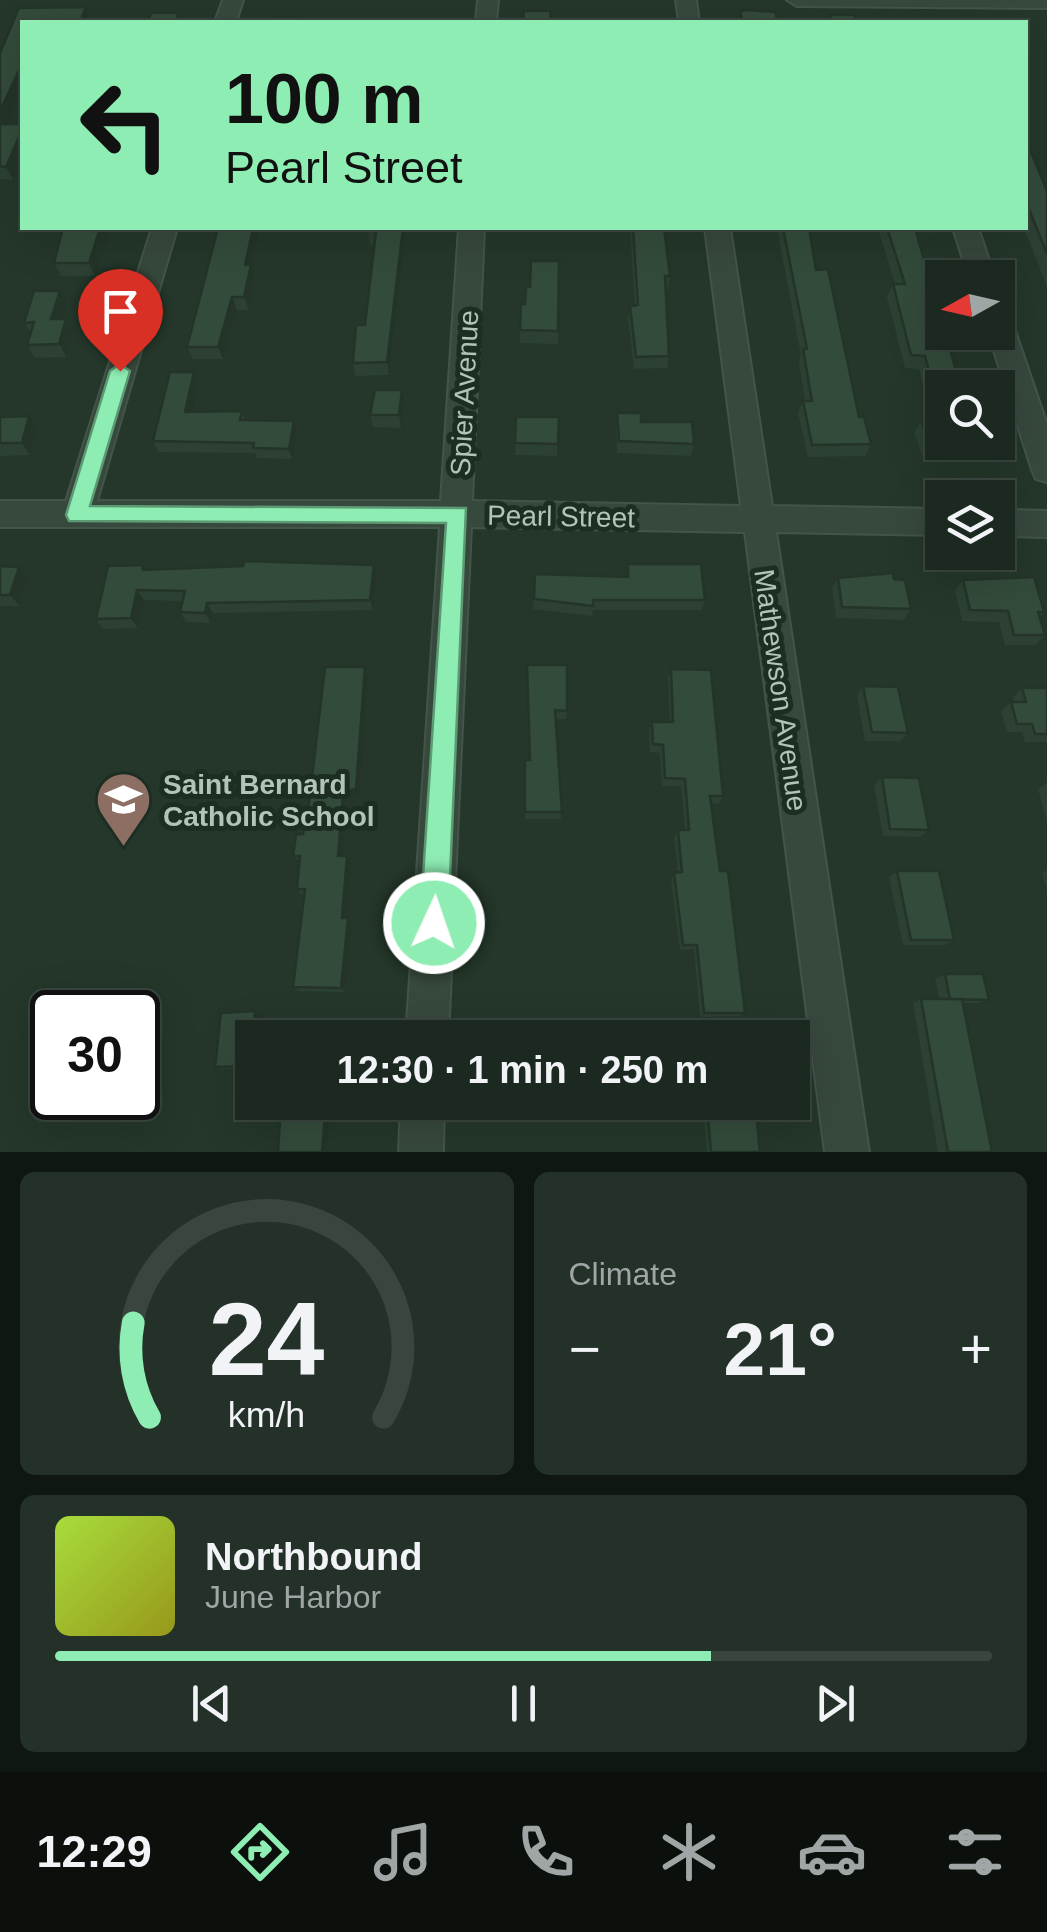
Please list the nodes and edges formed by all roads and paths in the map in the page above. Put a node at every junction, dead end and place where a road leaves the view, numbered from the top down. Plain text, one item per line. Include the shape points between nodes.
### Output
1 (797, 0) edge
2 (889, 0) edge
3 (1047, 2) edge
4 (163, 230) edge
5 (472, 230) edge
6 (718, 230) edge
7 (967, 230) edge
8 (976, 260) edge
9 (1007, 350) edge
10 (1047, 470) edge
11 (0, 514) edge
12 (458, 514) junction
13 (76, 515) junction
14 (758, 520) junction
15 (925, 522) edge
16 (1015, 523) edge
17 (1047, 524) edge
18 (428, 1020) edge
19 (423, 1120) edge
20 (420, 1152) edge
21 (847, 1152) edge

1 - 2 street
2 - 3 street
4 - 13 street
5 - 12 street, Spier Avenue
6 - 14 street, Mathewson Avenue
7 - 8 street
9 - 10 street
11 - 13 street, Pearl Street
12 - 13 street, Pearl Street
12 - 14 street, Pearl Street
12 - 18 street, Spier Avenue
14 - 15 street, Pearl Street
14 - 21 street, Mathewson Avenue
16 - 17 street
19 - 20 street

